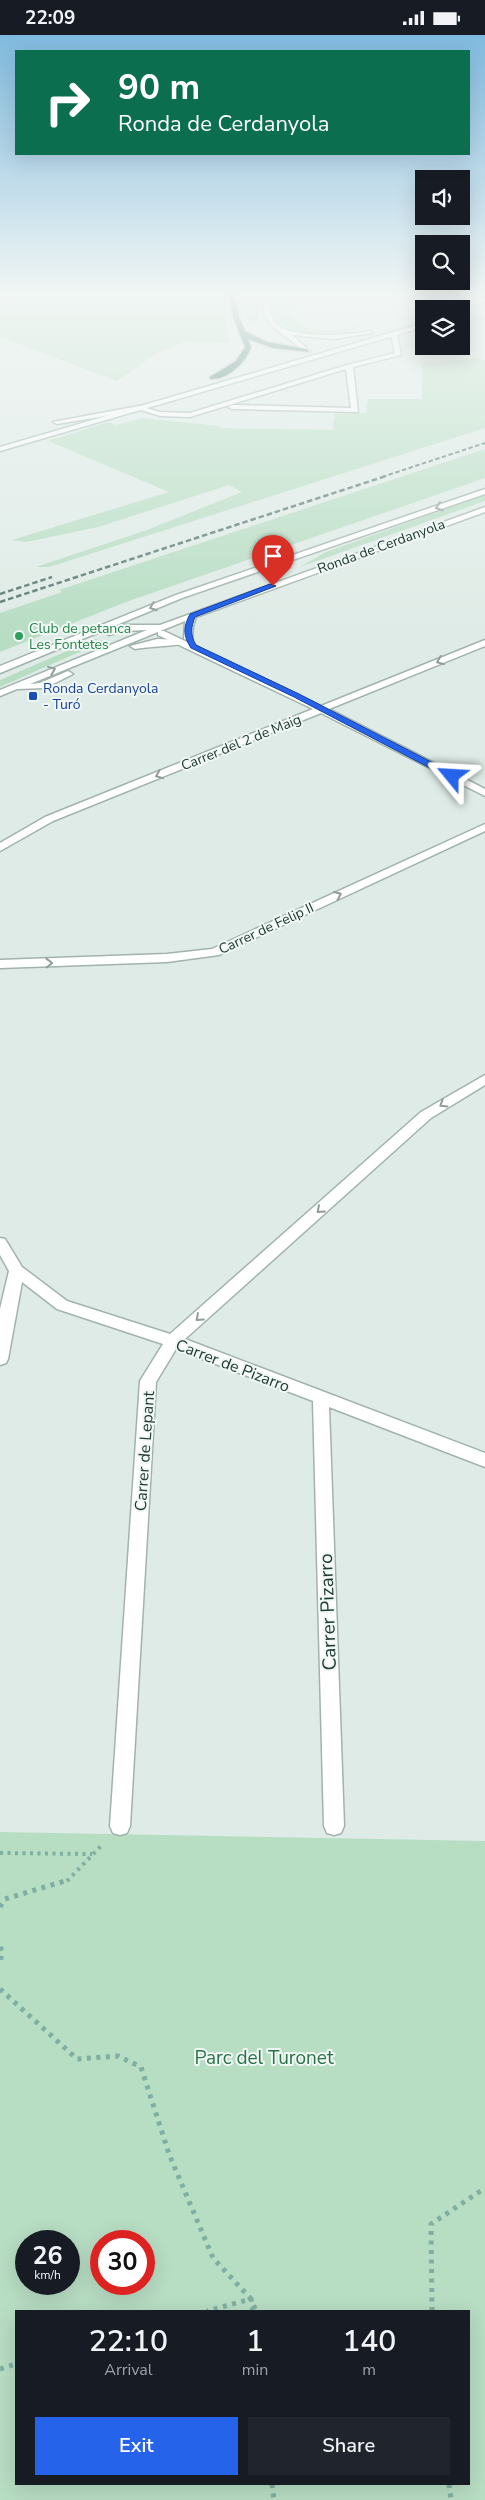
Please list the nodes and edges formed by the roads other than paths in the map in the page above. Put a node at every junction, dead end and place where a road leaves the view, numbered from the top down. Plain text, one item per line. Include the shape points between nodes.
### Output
1 (114, 406) edge
2 (145, 406) edge
3 (218, 406) edge
4 (219, 406) edge
5 (354, 406) edge
6 (138, 408) junction
7 (57, 423) junction
8 (47, 425) dead end
9 (0, 449) edge
10 (485, 491) edge
11 (485, 509) edge
12 (316, 550) junction
13 (192, 615) junction
14 (161, 624) junction
15 (188, 643) junction
16 (485, 643) edge
17 (2, 670) edge
18 (4, 691) edge
19 (321, 709) junction
20 (485, 793) edge
21 (485, 827) edge
22 (0, 848) edge
23 (0, 964) edge
24 (485, 1079) edge
25 (0, 1243) edge
26 (17, 1271) junction
27 (173, 1341) junction
28 (0, 1359) edge
29 (320, 1399) junction
30 (485, 1460) edge
31 (120, 1826) road end
32 (334, 1826) dead end

1 - 7 street
2 - 6 street
3 - 6 street via 190,415 160,414
4 - 5 street via 355,410
6 - 7 street
6 - 9 street
7 - 8 street
10 -> 12 street, Ronda de Cerdanyola
11 - 13 street, Ronda de Cerdanyola
12 - 14 street, Ronda de Cerdanyola via 295,565
12 -> 17 street, Ronda de Cerdanyola via 74,636
13 - 14 street, Ronda de Cerdanyola
13 - 15 street
14 - 15 street
14 - 17 street, Ronda de Cerdanyola via 123,627
18 -> 14 street, Ronda de Cerdanyola
15 - 18 street, Ronda de Cerdanyola via 157,642 126,648 42,686
15 - 19 street
16 -> 19 street, Carrer del 2 de Maig
19 - 20 street
19 -> 22 street, Carrer del 2 de Maig via 50,819
23 -> 21 street, Carrer de Felip II via 167,959 215,952
24 -> 27 street, Carrer de Lepant via 426,1115
25 - 26 street, Carrer de Pizarro
26 - 27 street, Carrer de Pizarro via 62,1305
26 - 28 street
27 - 29 street, Carrer de Pizarro
27 - 31 street, Carrer de Lepant via 148,1381
29 - 30 street, Carrer de Pizarro
29 - 32 street, Carrer Pizarro

